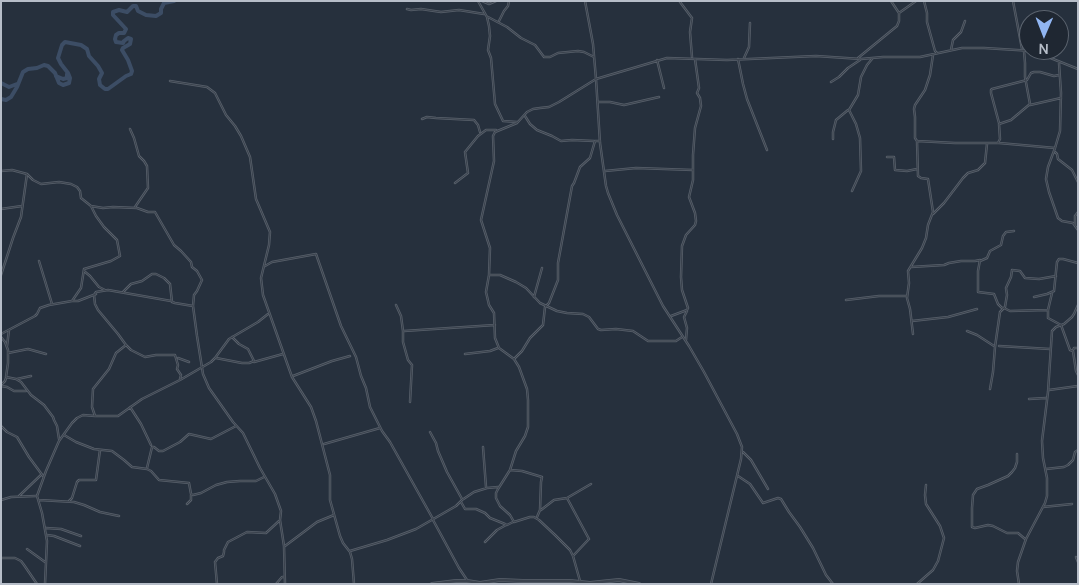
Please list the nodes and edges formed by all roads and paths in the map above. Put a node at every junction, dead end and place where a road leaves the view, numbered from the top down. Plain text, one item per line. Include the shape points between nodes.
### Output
1 (478, 1) edge
2 (482, 1) edge
3 (496, 1) edge
4 (509, 1) edge
5 (585, 1) edge
6 (891, 1) edge
7 (916, 1) edge
8 (924, 1) edge
9 (1013, 1) edge
10 (680, 2) edge
11 (407, 9) dead end
12 (899, 13) junction
13 (485, 14) junction
14 (487, 17) junction
15 (966, 20) dead end
16 (499, 22) junction
17 (750, 23) dead end
18 (1019, 30) edge
19 (952, 50) junction
20 (1019, 50) edge
21 (933, 54) junction
22 (937, 54) junction
23 (594, 57) junction
24 (694, 58) junction
25 (738, 59) junction
26 (744, 59) junction
27 (856, 59) junction
28 (861, 59) junction
29 (873, 59) junction
30 (657, 60) junction
31 (1024, 60) edge
32 (1055, 60) edge
33 (1059, 62) junction
34 (1078, 69) edge
35 (1059, 74) junction
36 (596, 79) junction
37 (1025, 80) junction
38 (170, 81) dead end
39 (830, 82) dead end
40 (664, 88) dead end
41 (659, 97) dead end
42 (1060, 98) junction
43 (598, 102) junction
44 (1030, 105) junction
45 (849, 110) junction
46 (524, 114) junction
47 (422, 119) dead end
48 (518, 122) junction
49 (999, 124) junction
50 (130, 129) dead end
51 (496, 130) junction
52 (480, 133) junction
53 (834, 139) dead end
54 (595, 141) junction
55 (600, 141) junction
56 (917, 141) junction
57 (987, 144) junction
58 (998, 144) junction
59 (1055, 148) junction
60 (768, 150) dead end
61 (1054, 151) junction
62 (887, 157) dead end
63 (918, 169) junction
64 (693, 170) junction
65 (1, 171) edge
66 (604, 171) junction
67 (27, 174) junction
68 (1078, 182) edge
69 (455, 183) dead end
70 (852, 191) dead end
71 (22, 206) junction
72 (91, 206) junction
73 (1, 208) edge
74 (134, 208) junction
75 (1078, 212) edge
76 (933, 214) junction
77 (1075, 225) junction
78 (1078, 230) edge
79 (1014, 231) dead end
80 (39, 260) dead end
81 (980, 262) junction
82 (1078, 263) edge
83 (263, 267) junction
84 (910, 267) junction
85 (542, 268) dead end
86 (83, 271) junction
87 (1, 274) edge
88 (489, 275) junction
89 (1056, 276) junction
90 (106, 290) junction
91 (122, 292) junction
92 (1052, 293) junction
93 (95, 295) junction
94 (907, 296) junction
95 (534, 297) junction
96 (1034, 297) dead end
97 (171, 300) junction
98 (846, 300) dead end
99 (72, 301) junction
100 (52, 305) junction
101 (396, 305) dead end
102 (1078, 305) edge
103 (194, 306) junction
104 (547, 306) junction
105 (1004, 308) junction
106 (977, 309) dead end
107 (688, 310) junction
108 (1048, 310) junction
109 (270, 313) junction
110 (670, 316) junction
111 (912, 321) junction
112 (495, 325) junction
113 (1061, 325) junction
114 (10, 330) junction
115 (403, 331) junction
116 (967, 331) dead end
117 (913, 334) dead end
118 (1, 336) edge
119 (683, 336) junction
120 (232, 337) junction
121 (686, 341) junction
122 (126, 345) junction
123 (7, 346) junction
124 (999, 346) dead end
125 (995, 347) junction
126 (498, 348) junction
127 (1078, 348) edge
128 (1051, 349) junction
129 (1073, 350) junction
130 (8, 353) junction
131 (46, 354) dead end
132 (284, 354) junction
133 (465, 354) dead end
134 (350, 356) dead end
135 (176, 358) junction
136 (215, 358) junction
137 (514, 359) junction
138 (1074, 361) junction
139 (1078, 361) edge
140 (188, 362) dead end
141 (254, 362) junction
142 (202, 367) junction
143 (1078, 374) edge
144 (31, 376) dead end
145 (292, 376) junction
146 (6, 377) junction
147 (16, 379) junction
148 (180, 380) junction
149 (1, 385) edge
150 (1078, 386) edge
151 (990, 389) dead end
152 (1048, 390) junction
153 (28, 391) junction
154 (1047, 398) junction
155 (1029, 399) dead end
156 (410, 402) dead end
157 (130, 407) junction
158 (95, 416) junction
159 (1, 426) edge
160 (237, 426) junction
161 (381, 428) junction
162 (430, 432) dead end
163 (63, 434) junction
164 (59, 441) junction
165 (323, 444) junction
166 (483, 446) dead end
167 (152, 447) junction
168 (100, 450) junction
169 (1078, 450) edge
170 (742, 451) junction
171 (1017, 454) dead end
172 (147, 469) junction
173 (1044, 469) junction
174 (510, 470) junction
175 (42, 474) junction
176 (264, 476) junction
177 (737, 476) junction
178 (44, 477) junction
179 (591, 484) dead end
180 (926, 486) dead end
181 (499, 487) junction
182 (486, 488) junction
183 (768, 489) dead end
184 (191, 494) junction
185 (19, 496) junction
186 (37, 496) junction
187 (567, 498) junction
188 (1, 500) edge
189 (38, 500) junction
190 (462, 500) junction
191 (69, 501) junction
192 (460, 502) junction
193 (187, 504) dead end
194 (1072, 504) dead end
195 (1043, 507) junction
196 (540, 511) junction
197 (334, 514) junction
198 (119, 516) dead end
199 (537, 518) junction
200 (433, 519) junction
201 (280, 520) junction
202 (514, 522) junction
203 (507, 525) junction
204 (45, 528) junction
205 (47, 535) junction
206 (81, 536) dead end
207 (1026, 539) junction
208 (485, 542) dead end
209 (80, 546) dead end
210 (284, 546) junction
211 (27, 549) dead end
212 (350, 552) junction
213 (573, 556) junction
214 (1076, 557) dead end
215 (1, 558) edge
216 (46, 562) junction
217 (1078, 562) edge
218 (285, 577) junction
219 (467, 580) junction
220 (520, 582) edge
221 (531, 582) edge
222 (580, 582) junction
223 (38, 584) edge
224 (44, 584) edge
225 (217, 584) edge
226 (276, 584) edge
227 (285, 584) edge
228 (354, 584) edge
229 (432, 584) edge
230 (479, 584) edge
231 (639, 584) edge
232 (711, 584) edge
233 (833, 584) edge
234 (917, 584) edge
235 (1019, 584) edge

1 - 13 street
2 - 3 street via 489,4
4 - 16 street
5 - 23 street
6 - 12 street
7 - 12 street
8 - 22 street
9 - 18 street
10 - 24 street via 692,18 690,32
11 - 13 street
12 - 27 street via 897,26
13 - 14 street
14 - 16 street
14 - 48 street via 496,105 503,122
15 - 19 street via 953,40
16 - 23 street via 535,45 544,57 578,51
17 - 26 street via 749,47
19 - 20 street
19 - 22 street
21 - 22 street
21 - 29 street
21 - 56 street via 925,90 914,108
23 - 36 street
24 - 25 street
24 - 30 street
24 - 64 street via 700,106 695,128
25 - 26 street
25 - 60 street via 747,99
26 - 27 street via 816,56
27 - 28 street
28 - 29 street
28 - 39 street
29 - 45 street via 861,76 858,95
30 - 36 street
30 - 40 street
31 - 37 street
32 - 33 street
33 - 34 street
33 - 35 street
35 - 37 street via 1034,72
35 - 42 street
36 - 43 street
36 - 46 street via 551,106
37 - 44 street
37 - 49 street via 991,90
38 - 83 street via 207,87 215,93 244,142 250,156 256,199 270,232
41 - 43 street via 624,105
42 - 44 street
42 - 59 street via 1060,131
43 - 55 street
44 - 49 street via 1011,120
45 - 53 street via 836,120
45 - 70 street via 860,138 860,171
46 - 48 street
46 - 54 street via 535,128 561,141
47 - 52 street via 474,120
48 - 51 street
49 - 58 street
50 - 74 street via 139,156 147,166 148,188
51 - 52 street
51 - 88 street via 493,136 494,161 481,220 490,248
52 - 69 street via 465,152 468,173
54 - 55 street
54 - 104 street via 590,158 580,167 572,186 558,263 558,280
55 - 66 street
56 - 57 street
56 - 63 street
57 - 58 street
57 - 76 street via 986,163 962,178
58 - 59 street
59 - 61 street
61 - 68 street via 1058,159 1072,170
61 - 77 street via 1046,173 1049,192 1058,218
62 - 63 street via 894,157 895,170
63 - 76 street via 920,177 929,180
64 - 66 street via 636,168
64 - 107 street via 689,197 696,221 682,246 681,283
65 - 67 street
66 - 110 street via 617,215
67 - 71 street
67 - 72 street via 41,184 74,184 81,198
71 - 73 street
71 - 87 street
72 - 74 street
72 - 86 street via 106,230 117,240 120,255 111,262
74 - 103 street via 155,213 174,245 198,271 202,280 194,295
75 - 77 street
76 - 84 street via 922,248
77 - 78 street
79 - 81 street via 1006,232 1001,245
80 - 100 street
81 - 84 street
81 - 105 street via 978,292 994,294 999,306
82 - 89 street via 1059,259
83 - 109 street via 261,287
83 - 161 street via 272,262 316,254 341,326 356,357 370,407
84 - 94 street
85 - 95 street
86 - 90 street
86 - 99 street via 81,288
88 - 95 street via 500,275 516,282
88 - 112 street via 486,292
89 - 92 street
89 - 105 street via 1024,278 1020,271 1012,270
90 - 91 street
90 - 93 street
91 - 97 street
91 - 97 street via 131,284 156,274 169,283
92 - 96 street
92 - 108 street
93 - 99 street
93 - 122 street via 98,310
94 - 98 street
94 - 111 street
95 - 104 street
97 - 103 street
99 - 100 street
100 - 114 street via 40,308 37,314
101 - 115 street
102 - 113 street via 1074,314
103 - 142 street
104 - 119 street via 562,313 589,316 598,329 633,331 648,341 676,340
104 - 137 street via 543,325
105 - 108 street via 1010,311
105 - 125 street via 1000,312
106 - 111 street via 948,317
107 - 110 street
107 - 121 street via 684,317
108 - 113 street via 1049,320
109 - 120 street
109 - 132 street
110 - 119 street
111 - 117 street
112 - 115 street
112 - 126 street
113 - 128 street via 1052,331
113 - 129 street via 1070,350
114 - 118 street
114 - 123 street
115 - 156 street via 403,342 412,365
116 - 125 street
118 - 123 street
119 - 121 street
120 - 136 street
120 - 141 street via 248,349
121 - 170 street via 737,434
122 - 135 street via 145,357 174,354
122 - 158 street via 116,353 109,369 93,389
123 - 130 street
124 - 128 street
125 - 151 street
126 - 133 street
126 - 137 street
127 - 129 street
128 - 152 street
129 - 138 street
130 - 131 street via 28,349
130 - 146 street
132 - 141 street
132 - 145 street
134 - 145 street
135 - 140 street
135 - 148 street
136 - 141 street
136 - 142 street
137 - 174 street via 527,389 528,427
138 - 139 street
138 - 143 street
142 - 148 street
142 - 160 street via 209,388
144 - 147 street
145 - 165 street via 313,412
146 - 147 street
146 - 149 street
147 - 153 street
148 - 157 street
149 - 153 street via 13,391
150 - 152 street
152 - 154 street
153 - 164 street via 53,417
154 - 155 street
154 - 173 street via 1042,442
157 - 158 street via 118,416
157 - 167 street
158 - 163 street via 79,416
159 - 175 street via 17,437
160 - 167 street via 212,439 189,434 163,452
160 - 176 street
161 - 165 street
161 - 200 street
162 - 190 street
163 - 164 street
163 - 168 street
164 - 178 street
165 - 197 street
166 - 182 street
167 - 172 street
168 - 172 street via 112,451 132,468
168 - 191 street via 96,480 78,481
169 - 173 street via 1068,465
170 - 177 street
170 - 183 street
171 - 207 street via 1015,468 1008,476 977,488 973,495 972,527 993,526 1007,533 1018,533
172 - 184 street via 159,480 189,483
173 - 195 street via 1047,493
174 - 181 street
174 - 196 street via 542,477
175 - 178 street
175 - 185 street
176 - 184 street via 256,481 227,482
176 - 201 street via 276,494
177 - 232 street
177 - 233 street via 750,484 763,503 781,499
178 - 186 street
179 - 187 street
180 - 234 street via 926,504 944,538 933,570
181 - 182 street
181 - 202 street via 496,498
182 - 190 street
184 - 193 street via 192,500
185 - 186 street
185 - 188 street
186 - 189 street
187 - 196 street via 554,500
187 - 213 street via 590,539
189 - 191 street
189 - 204 street
190 - 192 street
191 - 198 street
192 - 200 street
192 - 203 street via 465,509 476,509
194 - 195 street
195 - 207 street
196 - 199 street
197 - 210 street
197 - 212 street via 343,543
199 - 202 street
199 - 213 street
200 - 212 street via 414,530
200 - 219 street
201 - 210 street
201 - 225 street via 266,533 248,532 228,542 223,556 215,562
202 - 203 street
203 - 208 street
204 - 205 street
204 - 206 street
205 - 209 street
205 - 216 street
207 - 235 street via 1017,566
210 - 218 street
211 - 216 street
212 - 228 street
213 - 222 street
214 - 217 street
215 - 223 street via 21,561
216 - 224 street
218 - 226 street
218 - 227 street
219 - 229 street
219 - 230 street
220 - 221 street
220 - 230 street
221 - 222 street
222 - 231 street via 619,580

